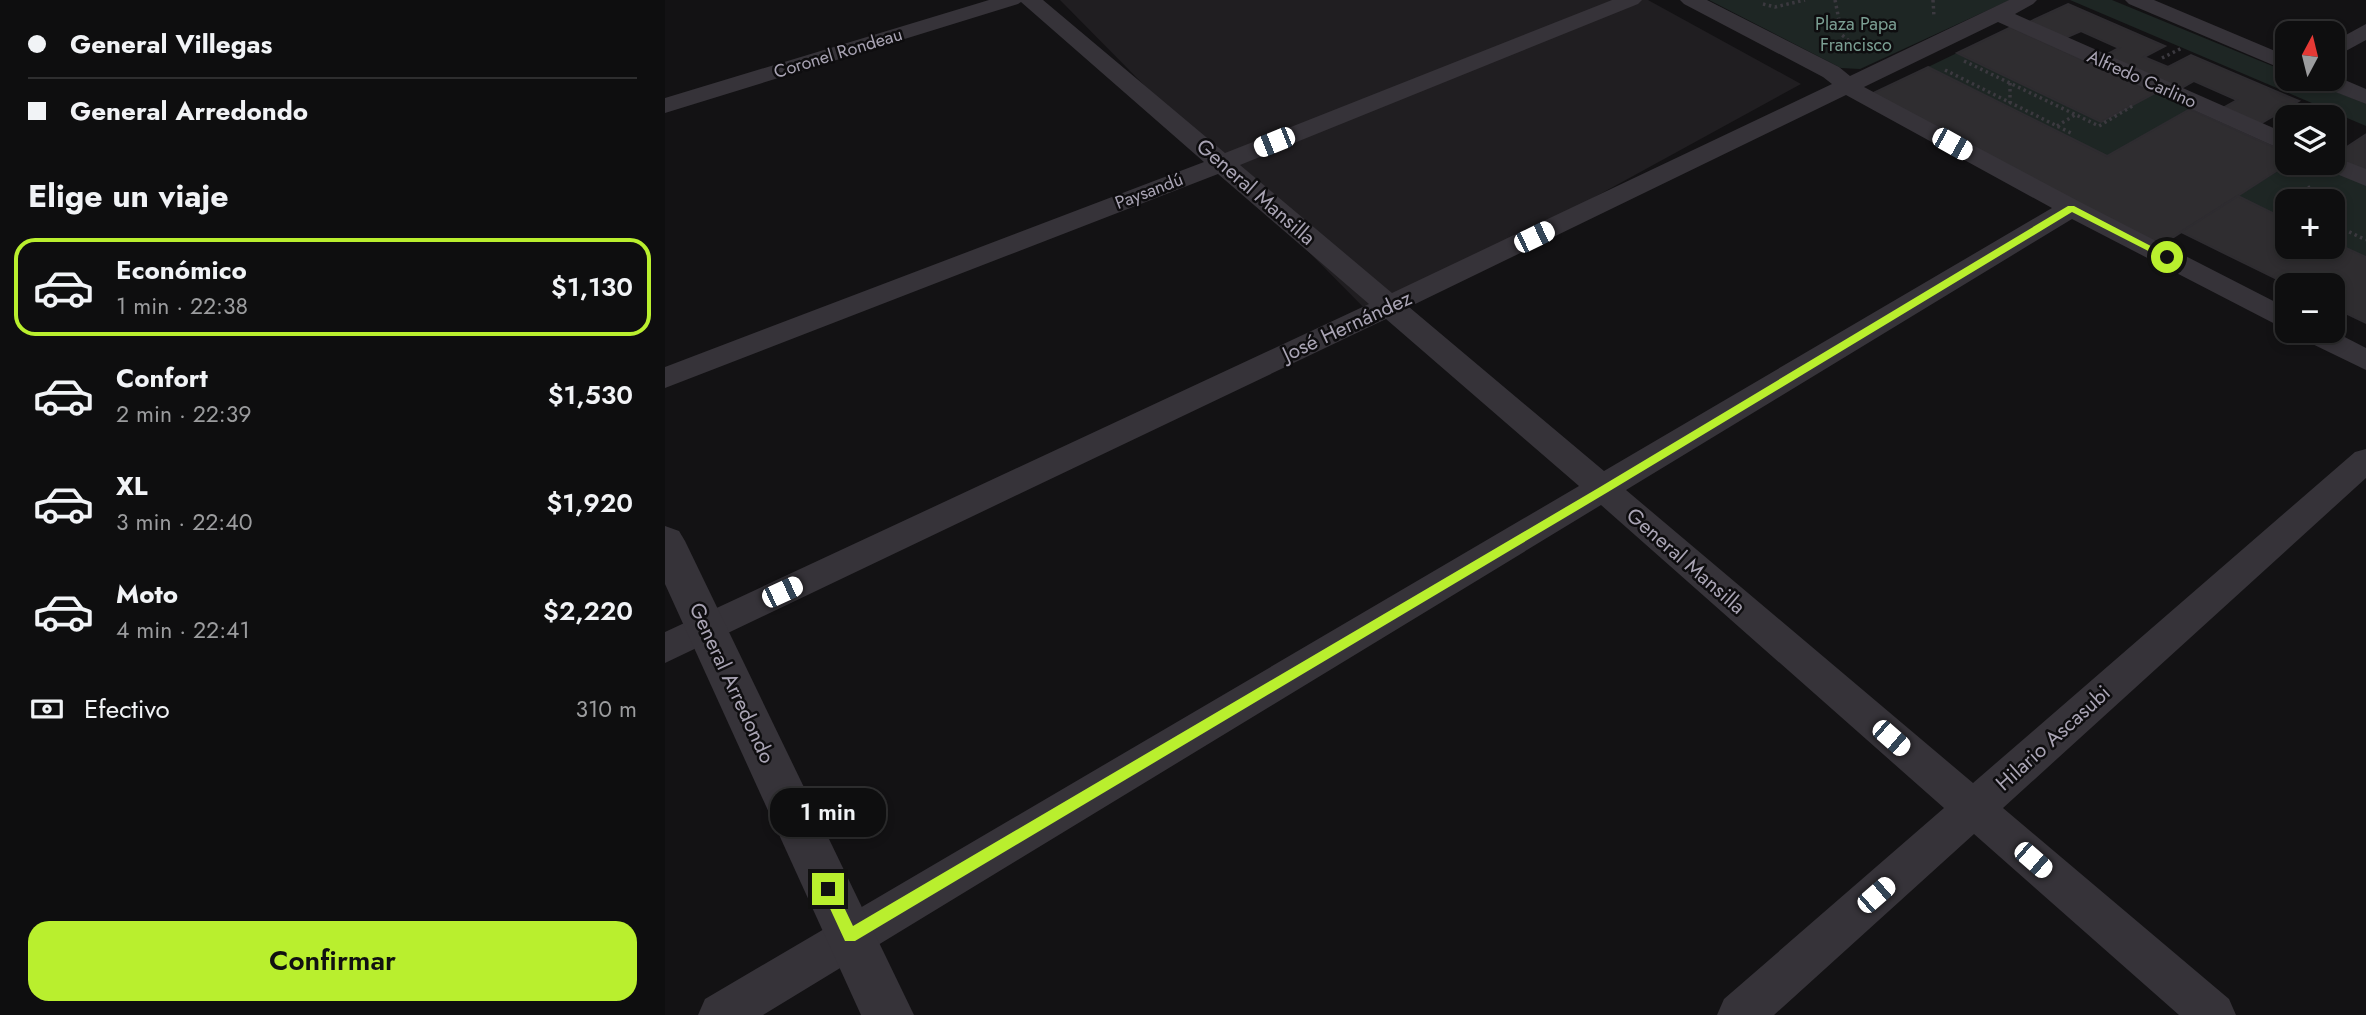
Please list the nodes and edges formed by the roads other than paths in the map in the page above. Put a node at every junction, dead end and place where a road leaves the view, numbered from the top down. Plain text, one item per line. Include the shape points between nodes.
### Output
1 (1011, 0) edge
2 (1030, 0) edge
3 (1631, 0) edge
4 (1691, 0) edge
5 (2026, 0) edge
6 (2136, 0) edge
7 (2167, 0) edge
8 (1998, 14) junction
9 (2366, 31) edge
10 (2345, 44) edge
11 (2275, 45) edge
12 (2275, 59) edge
13 (2345, 74) edge
14 (2366, 83) edge
15 (1846, 85) junction
16 (2345, 88) edge
17 (2366, 97) edge
18 (665, 106) edge
19 (2275, 138) edge
20 (1223, 163) junction
21 (2345, 169) edge
22 (2366, 178) edge
23 (2071, 208) junction
24 (1389, 306) junction
25 (2275, 313) edge
26 (2333, 343) edge
27 (2366, 360) edge
28 (665, 378) edge
29 (2366, 460) edge
30 (1604, 489) junction
31 (665, 541) edge
32 (707, 628) junction
33 (665, 648) edge
34 (1973, 809) junction
35 (850, 936) junction
36 (720, 1015) edge
37 (888, 1015) edge
38 (1740, 1015) edge
39 (2213, 1015) edge

1 - 18 street, Coronel Rondeau
2 - 20 street, General Mansilla
3 - 20 street, Paysandú
4 - 15 street via 1831,72
5 - 8 street, José Hernández
6 - 12 street
7 - 11 street
8 - 15 street, José Hernández
8 - 19 street, Alfredo Carlino
9 - 10 street
13 - 14 street
15 - 23 street
15 - 24 street, José Hernández
16 - 17 street
20 - 24 street, General Mansilla
20 - 28 street, Paysandú
21 - 22 street
23 - 25 street
23 - 30 street
24 - 30 street, General Mansilla
24 - 32 street, José Hernández
26 - 27 street
29 - 34 street, Hilario Ascasubi
30 - 34 street, General Mansilla
30 - 35 street
31 - 32 street, General Arredondo
32 - 33 street, José Hernández
32 - 35 street, General Arredondo
34 - 38 street, Hilario Ascasubi
34 - 39 street, General Mansilla
35 - 36 street
35 - 37 street, General Arredondo

